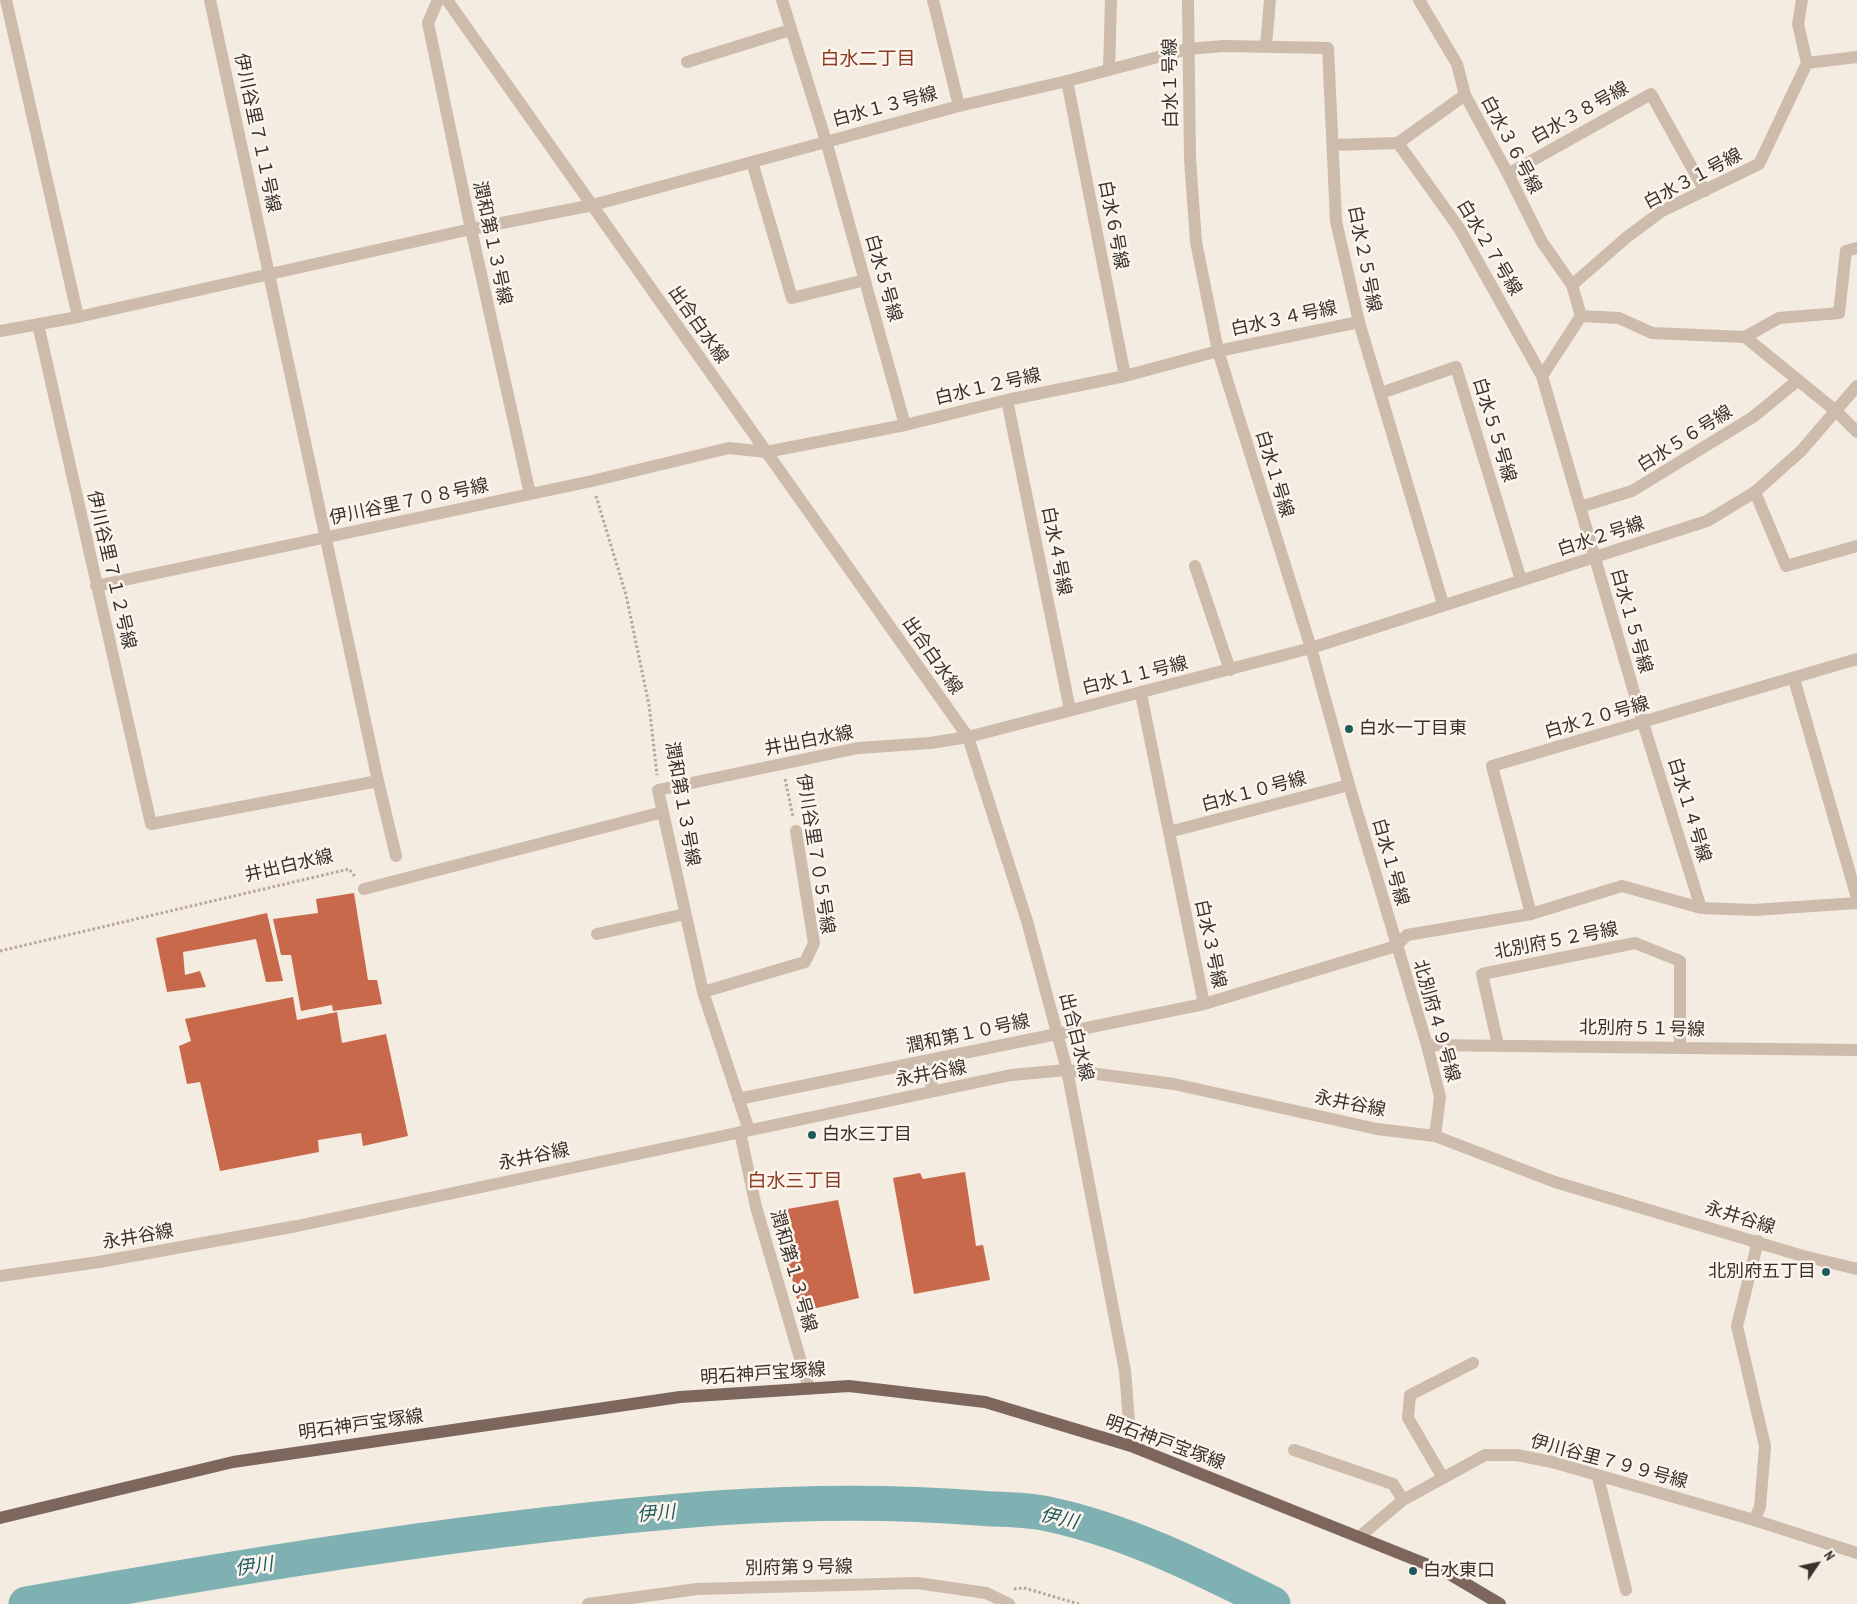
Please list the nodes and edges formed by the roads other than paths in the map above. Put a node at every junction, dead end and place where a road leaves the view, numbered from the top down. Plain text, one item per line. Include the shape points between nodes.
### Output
1 (6, 0) edge
2 (210, 0) edge
3 (438, 0) edge
4 (447, 0) edge
5 (782, 0) edge
6 (934, 0) edge
7 (1110, 0) edge
8 (1188, 0) edge
9 (1270, 0) edge
10 (1419, 0) edge
11 (1802, 0) edge
12 (790, 30) junction
13 (1266, 46) junction
14 (1188, 49) junction
15 (1857, 57) edge
16 (687, 62) dead end
17 (1807, 63) junction
18 (1109, 70) junction
19 (1067, 81) junction
20 (1465, 95) junction
21 (959, 106) junction
22 (826, 141) junction
23 (1398, 143) junction
24 (1333, 145) junction
25 (752, 162) junction
26 (1508, 174) junction
27 (1705, 191) junction
28 (593, 205) junction
29 (471, 229) junction
30 (1857, 248) edge
31 (270, 274) junction
32 (865, 280) junction
33 (1572, 285) junction
34 (1582, 316) junction
35 (78, 317) junction
36 (1359, 322) junction
37 (38, 324) junction
38 (0, 332) edge
39 (1744, 337) junction
40 (1218, 351) junction
41 (1125, 376) junction
42 (1542, 376) junction
43 (1797, 381) junction
44 (1857, 386) edge
45 (1380, 393) junction
46 (1007, 400) junction
47 (1836, 411) junction
48 (905, 425) junction
49 (1857, 432) edge
50 (729, 448) joint
51 (766, 452) junction
52 (1756, 492) junction
53 (530, 494) junction
54 (1580, 508) junction
55 (326, 539) junction
56 (1857, 546) edge
57 (1594, 557) junction
58 (1196, 566) dead end
59 (1521, 580) junction
60 (96, 586) junction
61 (1443, 604) junction
62 (1311, 648) junction
63 (1857, 659) edge
64 (1230, 670) junction
65 (1794, 679) junction
66 (1141, 694) junction
67 (1070, 710) junction
68 (1643, 723) junction
69 (968, 737) junction
70 (378, 781) junction
71 (1349, 785) junction
72 (658, 790) joint
73 (663, 812) junction
74 (796, 831) road end
75 (1169, 832) junction
76 (396, 856) dead end
77 (364, 889) road end
78 (1857, 898) edge
79 (1857, 903) edge
80 (1701, 908) junction
81 (685, 914) junction
82 (1531, 914) junction
83 (597, 934) dead end
84 (1396, 946) junction
85 (703, 992) junction
86 (1204, 1004) junction
87 (1057, 1034) junction
88 (1428, 1045) junction
89 (1498, 1045) junction
90 (1680, 1047) junction
91 (1857, 1050) edge
92 (926, 1061) junction
93 (1067, 1070) junction
94 (933, 1091) junction
95 (738, 1099) junction
96 (744, 1131) junction
97 (1435, 1136) junction
98 (1758, 1242) junction
99 (1857, 1269) edge
100 (0, 1276) edge
101 (1473, 1363) dead end
102 (809, 1388) junction
103 (1131, 1446) junction
104 (1294, 1450) dead end
105 (1598, 1477) junction
106 (1442, 1478) junction
107 (1403, 1500) junction
108 (0, 1518) edge
109 (1754, 1520) junction
110 (1359, 1537) junction
111 (1857, 1553) edge
112 (1626, 1590) dead end
113 (588, 1604) edge
114 (1009, 1604) edge
115 (1500, 1604) edge

1 - 35 street
2 - 31 street, 伊川谷里７１１号線
3 - 29 street, 潤和第１３号線 via 428,23
4 - 28 street, 出合白水線
5 - 12 street, 白水５号線
6 - 21 street
7 - 18 street
8 - 14 street, 白水１号線
9 - 13 street
10 - 20 street via 1457,64
11 - 17 street via 1798,24
12 - 16 street
12 - 22 street, 白水５号線
13 - 14 street, 白水２５号線
13 - 24 street, 白水２５号線 via 1328,48
14 - 18 street, 白水１３号線
14 - 40 street, 白水１号線 via 1190,159 1196,242
15 - 17 street
17 - 27 street, 白水３１号線 via 1759,164
18 - 19 street, 白水１３号線
19 - 21 street, 白水１３号線
19 - 41 street, 白水６号線
20 - 23 street, 白水３６号線
20 - 26 street, 白水３６号線
21 - 22 street, 白水１３号線
22 - 25 street, 白水１３号線
22 - 32 street, 白水５号線
23 - 24 street
23 - 42 street, 白水２７号線 via 1459,228
24 - 36 street, 白水２５号線 via 1336,221
25 - 28 street, 白水１３号線
25 - 32 street via 792,298
26 - 27 street, 白水３８号線 via 1651,94
26 - 33 street, 白水３６号線 via 1542,242
27 - 33 street, 白水３１号線 via 1662,211
28 - 29 street, 白水１３号線
28 - 51 street, 出合白水線
29 - 31 street, 白水１３号線
29 - 53 street, 潤和第１３号線
30 - 39 street via 1846,251 1839,313 1779,318
31 - 35 street, 白水１３号線
31 - 55 street, 伊川谷里７１１号線
32 - 48 street, 白水５号線
33 - 34 street
34 - 39 street via 1619,318 1652,333
34 - 42 street
35 - 37 street, 白水１３号線
36 - 40 street, 白水３４号線
36 - 45 street, 白水２５号線
37 - 38 street, 白水１３号線
37 - 60 street, 伊川谷里７１２号線
39 - 43 street
40 - 41 street, 白水１２号線
40 - 62 street, 白水１号線
41 - 46 street, 白水１２号線
42 - 54 street
43 - 47 street
43 - 54 street, 白水５６号線 via 1753,417 1640,487
44 - 47 street, 白水２号線
45 - 59 street, 白水５５号線 via 1456,367
45 - 61 street, 白水２５号線
46 - 48 street, 白水１２号線
46 - 67 street, 白水４号線
47 - 49 street
47 - 52 street, 白水２号線 via 1801,451
48 - 51 street, 白水１２号線
50 - 51 street, 白水１２号線
50 - 53 street, 伊川谷里７０８号線
51 - 69 street, 出合白水線
52 - 56 street via 1786,566
52 - 57 street, 白水２号線 via 1707,521
53 - 55 street, 伊川谷里７０８号線
54 - 57 street
55 - 60 street, 伊川谷里７０８号線
55 - 70 street, 伊川谷里７１１号線
57 - 59 street, 白水２号線
57 - 68 street, 白水１５号線
58 - 64 street
59 - 61 street, 白水２号線
60 - 70 street, 伊川谷里７１２号線 via 151,824
61 - 62 street, 白水２号線
62 - 64 street, 白水１１号線
62 - 71 street, 白水１号線
63 - 65 street, 白水２０号線
64 - 66 street, 白水１１号線
65 - 68 street, 白水２０号線
65 - 78 street
66 - 67 street, 白水１１号線
66 - 75 street, 白水３号線
67 - 69 street, 白水１１号線
68 - 80 street, 白水１４号線
68 - 82 street, 白水２０号線 via 1492,766
69 - 72 street, 井出白水線 via 858,748
69 - 87 street, 出合白水線 via 1026,921
70 - 76 street, 伊川谷里７１１号線
71 - 75 street, 白水１０号線
71 - 84 street, 白水１号線
72 - 73 street, 潤和第１３号線
73 - 77 street
73 - 81 street, 潤和第１３号線
74 - 85 street, 伊川谷里７０５号線 via 814,942 805,962
75 - 86 street, 白水３号線
79 - 80 street via 1754,910
80 - 82 street via 1622,886
81 - 83 street
81 - 85 street, 潤和第１３号線
82 - 84 street via 1407,935
84 - 86 street, 白水３号線
84 - 88 street, 北別府４９号線
85 - 95 street, 潤和第１３号線
86 - 87 street, 潤和第１０号線
87 - 92 street, 潤和第１０号線
87 - 93 street, 出合白水線
88 - 89 street, 北別府５１号線
88 - 97 street, 北別府４９号線 via 1440,1097
89 - 90 street, 北別府５１号線
89 - 90 street, 北別府５２号線 via 1482,974 1635,943 1680,961
90 - 91 street, 北別府５１号線
92 - 94 street
92 - 95 street, 潤和第１０号線
93 - 94 street, 永井谷線 via 1011,1075
93 - 97 street, 永井谷線 via 1174,1084 1377,1129
93 - 103 street, 出合白水線 via 1125,1371
94 - 96 street, 永井谷線
95 - 96 street, 潤和第１３号線
96 - 100 street, 永井谷線 via 297,1226
96 - 102 street, 潤和第１３号線 via 756,1207
97 - 98 street, 永井谷線 via 1555,1182
98 - 99 street, 永井谷線
98 - 109 street via 1736,1326 1765,1446 1760,1507
101 - 106 street via 1410,1396 1408,1418
102 - 103 main road, 明石神戸宝塚線 via 848,1386 986,1402
102 - 108 main road, 明石神戸宝塚線 via 680,1396 233,1462
103 - 110 main road, 明石神戸宝塚線
104 - 107 street via 1393,1484
105 - 106 street, 伊川谷里７９９号線 via 1517,1455 1485,1455
105 - 109 street, 伊川谷里７９９号線
105 - 112 street
106 - 107 street, 伊川谷里７９９号線
107 - 110 street, 伊川谷里７９９号線
109 - 111 street, 伊川谷里７９９号線
110 - 115 main road, 明石神戸宝塚線 via 1446,1572
113 - 114 street, 別府第９号線 via 697,1588 917,1583 986,1593

